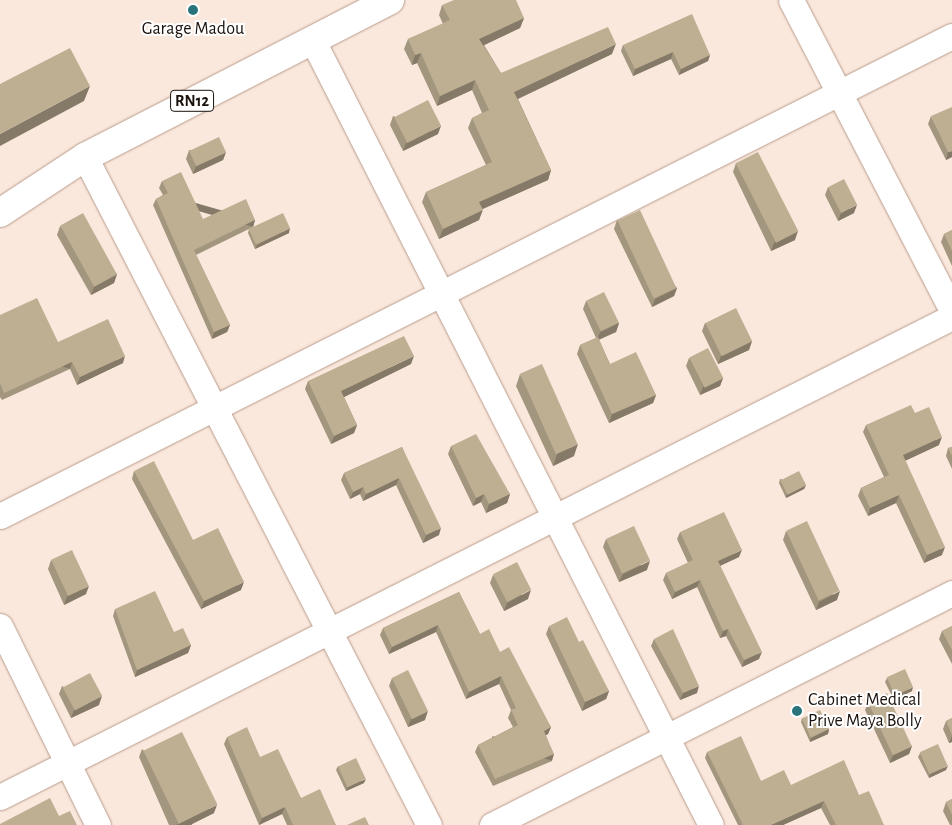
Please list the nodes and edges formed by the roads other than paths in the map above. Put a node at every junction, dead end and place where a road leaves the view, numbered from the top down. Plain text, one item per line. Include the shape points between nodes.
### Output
1 (390, 0) edge
2 (791, 0) edge
3 (952, 36) edge
4 (312, 39) junction
5 (841, 92) junction
6 (85, 157) junction
7 (0, 213) edge
8 (441, 293) junction
9 (952, 311) edge
10 (952, 317) edge
11 (214, 408) junction
12 (0, 516) edge
13 (554, 516) junction
14 (952, 593) edge
15 (0, 626) edge
16 (328, 629) junction
17 (666, 737) junction
18 (68, 765) junction
19 (0, 797) edge
20 (98, 825) edge
21 (429, 825) edge
22 (492, 825) edge
23 (711, 825) edge

1 - 4 main road, RN12
2 - 5 street
3 - 5 street
4 - 6 main road, RN12
4 - 8 street
5 - 8 street
5 - 9 street
6 - 7 main road, RN12
6 - 11 street
8 - 11 street
8 - 13 street
10 - 13 street
11 - 12 street
11 - 16 street
13 - 16 street
13 - 17 street
14 - 17 street
15 - 18 street
16 - 18 street
16 - 21 street
17 - 22 street
17 - 23 street
18 - 19 street
18 - 20 street

